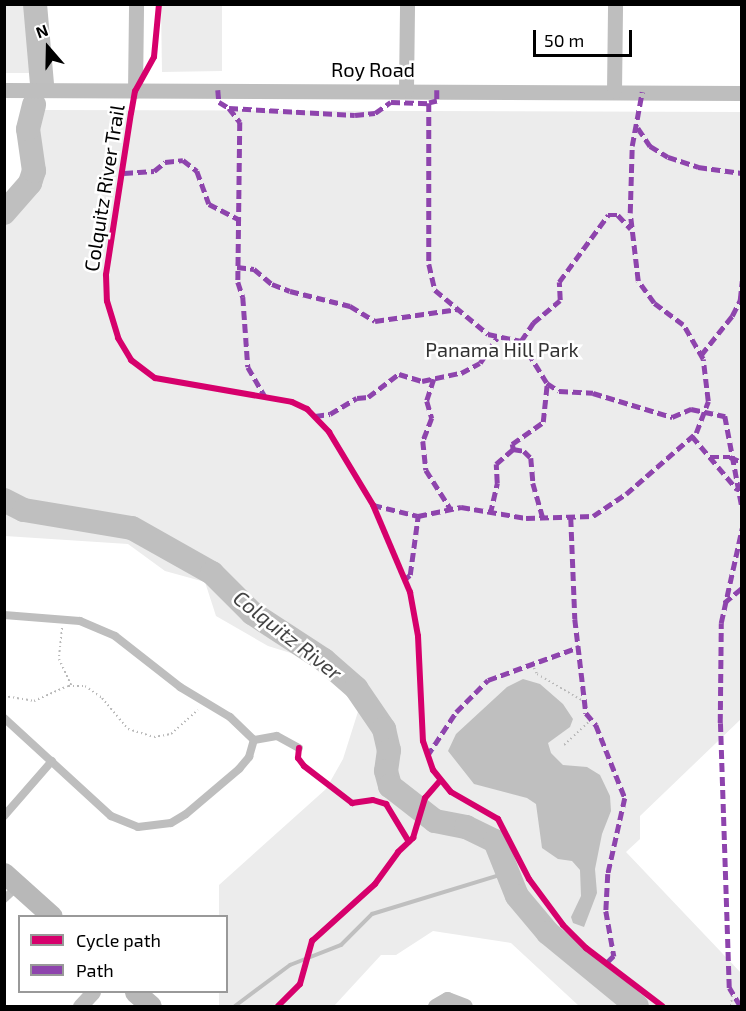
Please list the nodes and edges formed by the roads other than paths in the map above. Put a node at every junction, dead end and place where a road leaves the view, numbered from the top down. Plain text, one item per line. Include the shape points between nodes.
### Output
1 (136, 4) edge
2 (407, 4) edge
3 (615, 4) edge
4 (4, 90) edge
5 (406, 90) junction
6 (135, 91) junction
7 (614, 91) junction
8 (741, 93) edge
9 (4, 615) edge
10 (4, 718) edge
11 (254, 740) junction
12 (299, 748) dead end
13 (52, 761) junction
14 (4, 816) edge
15 (9, 886) edge
16 (51, 915) edge
17 (92, 993) edge
18 (136, 993) edge
19 (80, 1006) edge
20 (152, 1006) edge
21 (435, 1006) edge
22 (465, 1006) edge

1 - 6 street
2 - 5 street
3 - 7 street
4 - 6 street, Roy Road
5 - 6 street, Roy Road
5 - 7 street, Roy Road
7 - 8 street, Roy Road
9 - 11 lane via 95,626 115,636 180,687 246,729
10 - 13 lane
11 - 12 lane via 277,736
11 - 13 lane via 249,757 239,769 186,814 155,827 138,827 111,816
13 - 14 lane
15 - 16 main road
17 - 19 street
18 - 20 main road
21 - 22 street via 447,999

